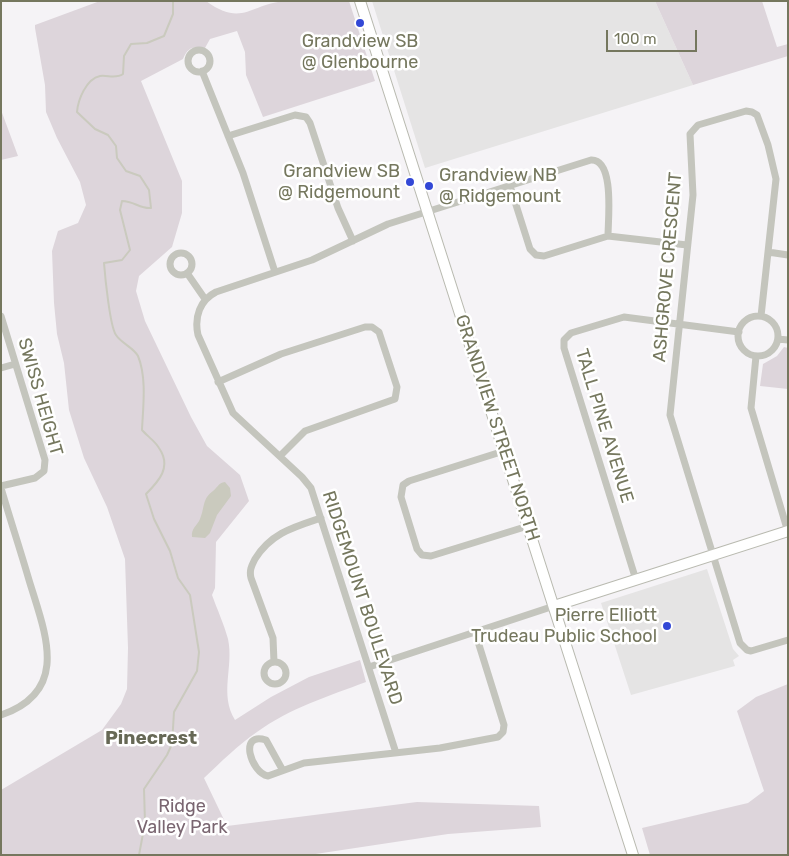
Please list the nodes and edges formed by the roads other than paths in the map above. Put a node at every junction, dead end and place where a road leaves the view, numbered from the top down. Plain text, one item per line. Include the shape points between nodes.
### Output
1 (360, 1) edge
2 (202, 71) dead end
3 (228, 136) junction
4 (510, 186) junction
5 (428, 212) junction
6 (608, 236) junction
7 (353, 241) junction
8 (687, 245) junction
9 (768, 252) junction
10 (788, 255) edge
11 (275, 272) junction
12 (186, 273) dead end
13 (205, 299) junction
14 (1, 316) edge
15 (761, 316) junction
16 (679, 324) junction
17 (738, 332) junction
18 (778, 338) junction
19 (788, 340) edge
20 (756, 356) junction
21 (15, 364) junction
22 (1, 368) edge
23 (218, 382) junction
24 (504, 450) junction
25 (280, 456) junction
26 (1, 487) edge
27 (321, 518) junction
28 (528, 526) junction
29 (788, 532) edge
30 (713, 555) junction
31 (636, 580) junction
32 (554, 606) junction
33 (474, 632) junction
34 (788, 640) edge
35 (274, 662) dead end
36 (369, 667) junction
37 (1, 715) edge
38 (396, 753) junction
39 (282, 769) junction
40 (633, 855) edge

1 - 5 street, GRANDVIEW STREET NORTH
2 - 3 street
3 - 7 street via 295,115 306,118
3 - 11 street
4 - 5 street
4 - 6 street via 530,249 536,255 544,256
4 - 6 street via 587,161 598,161 603,166 608,185
5 - 7 street via 388,224
5 - 24 street, GRANDVIEW STREET NORTH
6 - 8 street
7 - 11 street via 312,260
8 - 9 street, ASHGROVE CRESCENT via 693,189 691,131 698,125 749,111 758,118 776,174
8 - 16 street, ASHGROVE CRESCENT
9 - 10 street
9 - 15 street, ASHGROVE CRESCENT
11 - 13 street via 220,290
12 - 13 street
13 - 23 street, RIDGEMOUNT BOULEVARD via 198,314 197,330
14 - 21 street, SWISS HEIGHT
15 - 17 street via 749,318
15 - 18 street via 776,326
16 - 17 street, TALL PINE AVENUE
16 - 30 street, ASHGROVE CRESCENT via 670,415
16 - 31 street, TALL PINE AVENUE via 620,317 571,333 564,340
17 - 20 street via 742,348
18 - 19 street
18 - 20 street via 773,350
20 - 29 street via 751,408
21 - 22 street
21 - 26 street, SWISS HEIGHT via 45,460 44,471 35,478
23 - 25 street, RIDGEMOUNT BOULEVARD via 235,416
23 - 25 street via 282,354 365,327 379,332 397,387 395,399 305,431
24 - 28 street, GRANDVIEW STREET NORTH
24 - 28 street via 409,481 403,485 401,497 420,554 431,556
25 - 27 street, RIDGEMOUNT BOULEVARD via 307,483
26 - 37 street via 48,647 44,678 33,698 24,706
27 - 35 street via 272,538 250,569 273,638
27 - 36 street, RIDGEMOUNT BOULEVARD
28 - 32 street, GRANDVIEW STREET NORTH
29 - 30 street
30 - 31 street
30 - 34 street, ASHGROVE CRESCENT via 743,648 755,650
31 - 32 street
32 - 33 street
32 - 40 street, GRANDVIEW STREET NORTH
33 - 36 street
33 - 38 street via 503,722 503,732 495,738 447,748
36 - 38 street, RIDGEMOUNT BOULEVARD
38 - 39 street via 304,763
39 - 39 street via 266,740 251,742 249,753 259,772 268,776

